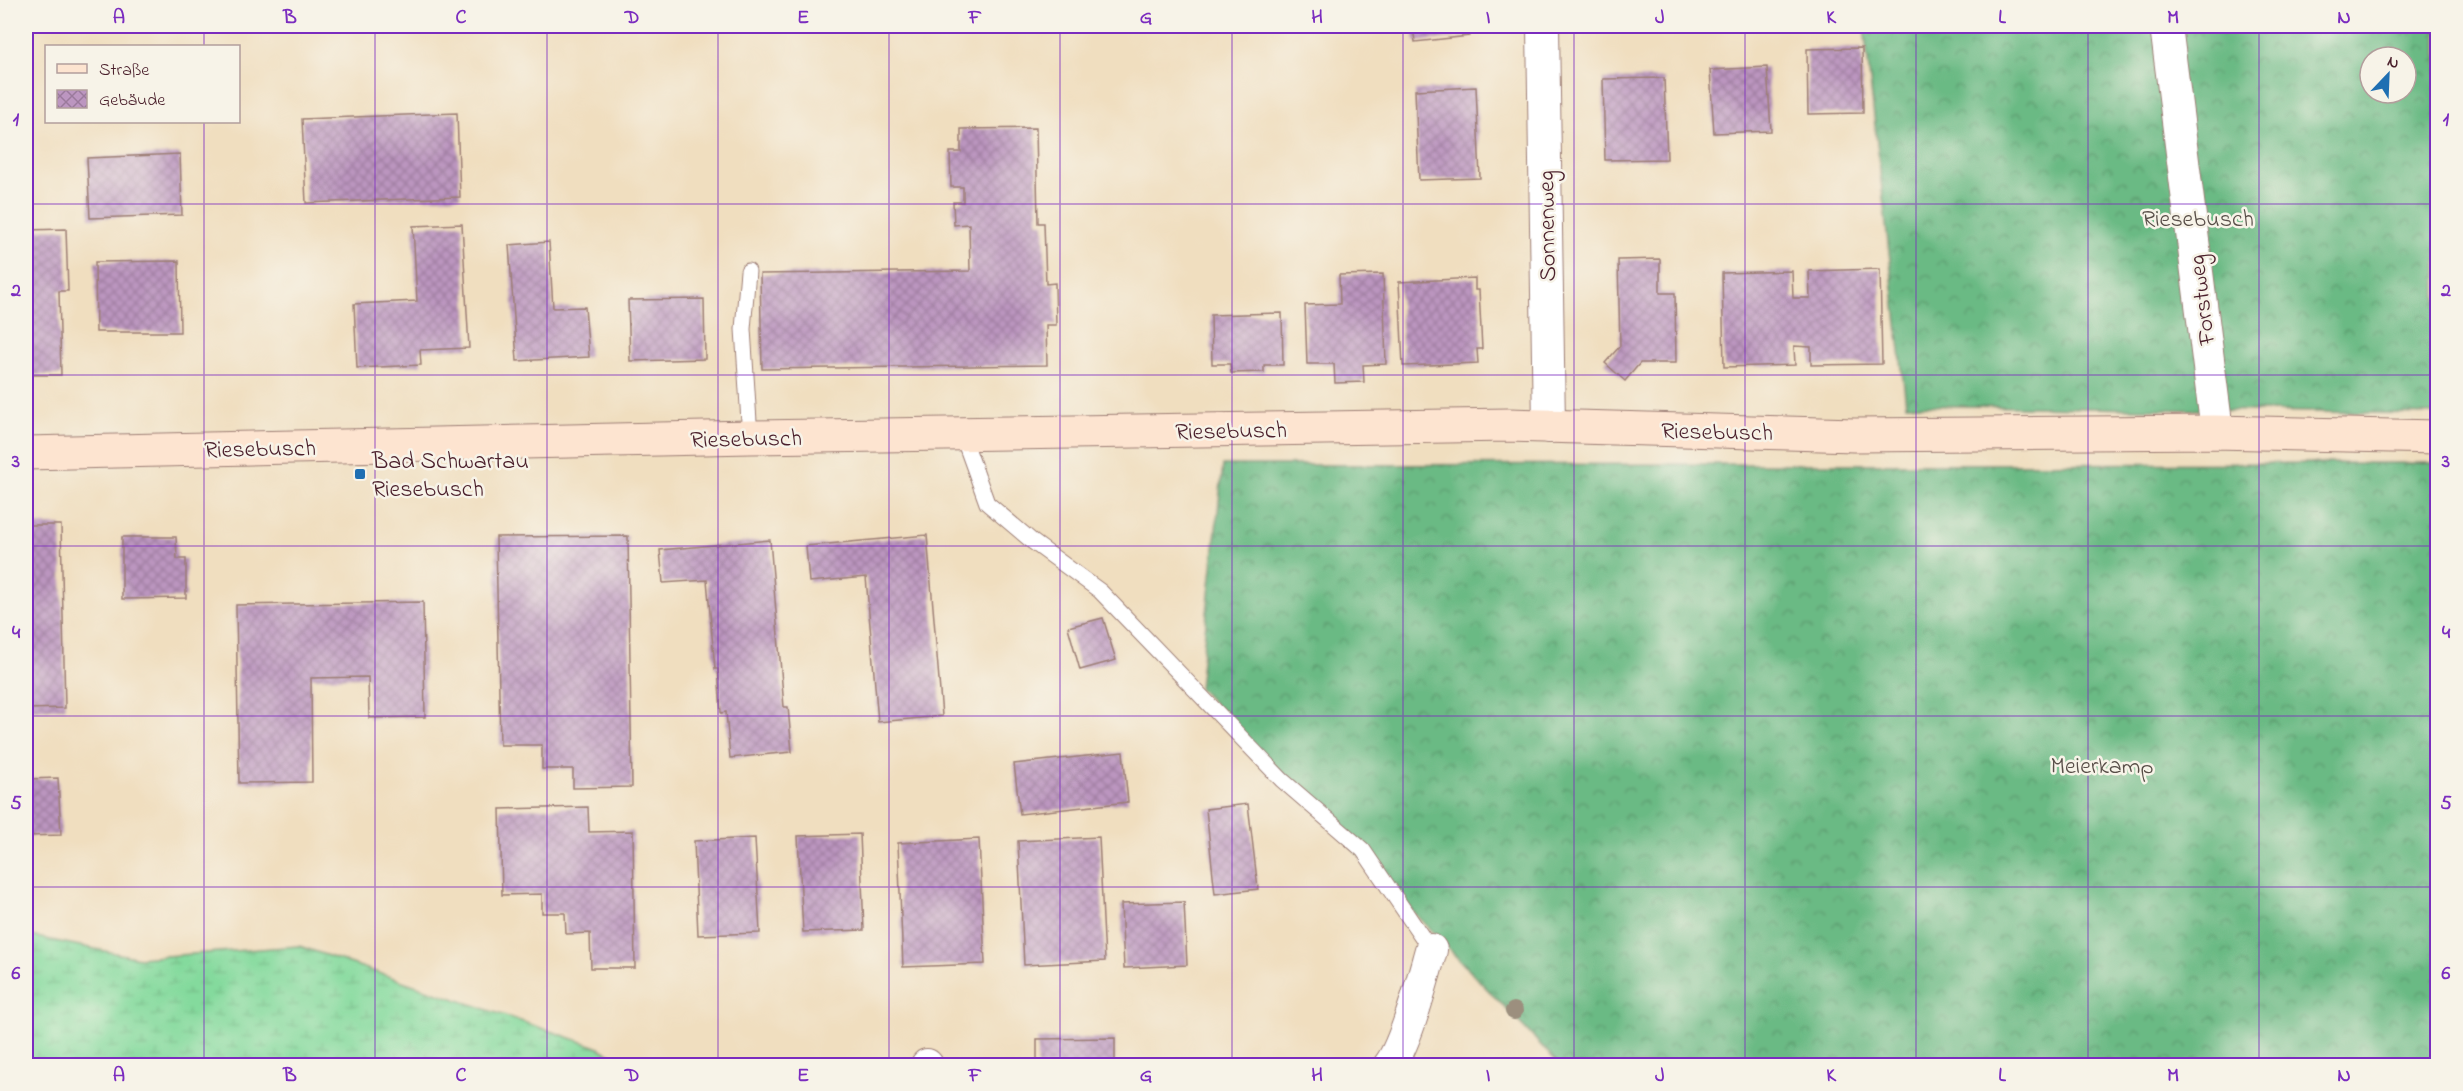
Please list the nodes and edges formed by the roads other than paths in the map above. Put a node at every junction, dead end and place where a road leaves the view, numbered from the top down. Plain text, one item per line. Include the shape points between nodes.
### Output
1 (1543, 26) edge
2 (2166, 26) edge
3 (748, 271) dead end
4 (1549, 427) junction
5 (2214, 432) junction
6 (962, 434) junction
7 (750, 437) junction
8 (2438, 438) edge
9 (26, 453) edge
10 (1431, 950) joint
11 (1389, 1065) edge

1 - 4 street, Sonnenweg
2 - 5 street, Forstweg
3 - 7 lane via 743,329
4 - 5 main road, Riesebusch via 1854,435
4 - 6 main road, Riesebusch
5 - 8 main road, Riesebusch
6 - 7 main road, Riesebusch
6 - 10 lane via 987,503 1100,591 1282,780 1363,850
7 - 9 main road, Riesebusch
10 - 11 street via 1411,1015

